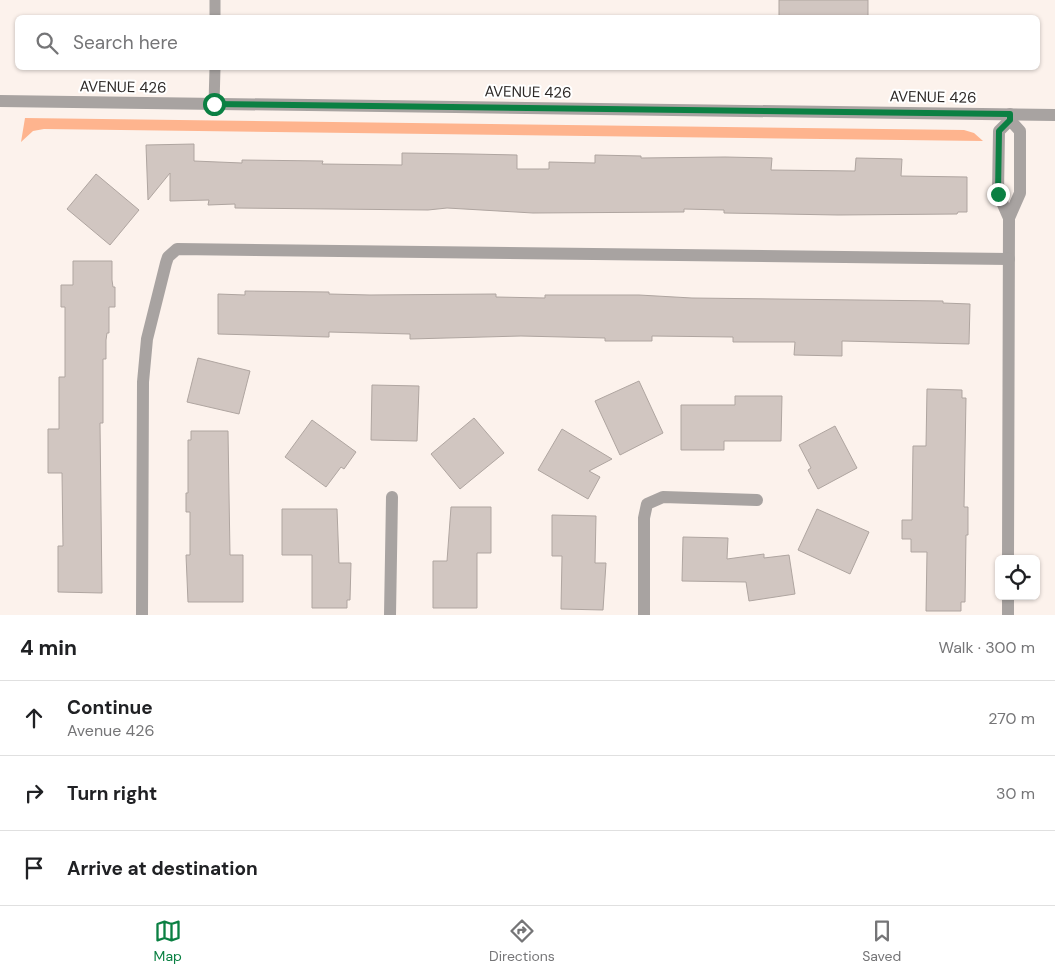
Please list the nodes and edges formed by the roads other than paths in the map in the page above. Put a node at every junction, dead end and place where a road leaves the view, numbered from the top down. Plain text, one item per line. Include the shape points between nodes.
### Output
1 (215, 0) edge
2 (215, 15) edge
3 (214, 70) edge
4 (0, 102) edge
5 (214, 104) junction
6 (1055, 115) edge
7 (1010, 117) junction
8 (1009, 218) junction
9 (1009, 259) junction
10 (392, 497) dead end
11 (758, 500) dead end
12 (1008, 555) edge
13 (1008, 600) edge
14 (142, 615) edge
15 (390, 615) edge
16 (644, 615) edge
17 (1008, 615) edge

1 - 2 lane
3 - 5 lane
4 - 5 street, AVENUE 426
5 - 7 street, AVENUE 426
6 - 7 street, AVENUE 426
7 - 8 street via 1020,131 1020,194
7 - 8 street via 999,131 998,194
8 - 9 street
9 - 12 street
9 - 14 street via 177,249 166,263 145,354
10 - 15 street
11 - 16 street via 663,497 648,504 644,518
13 - 17 street

